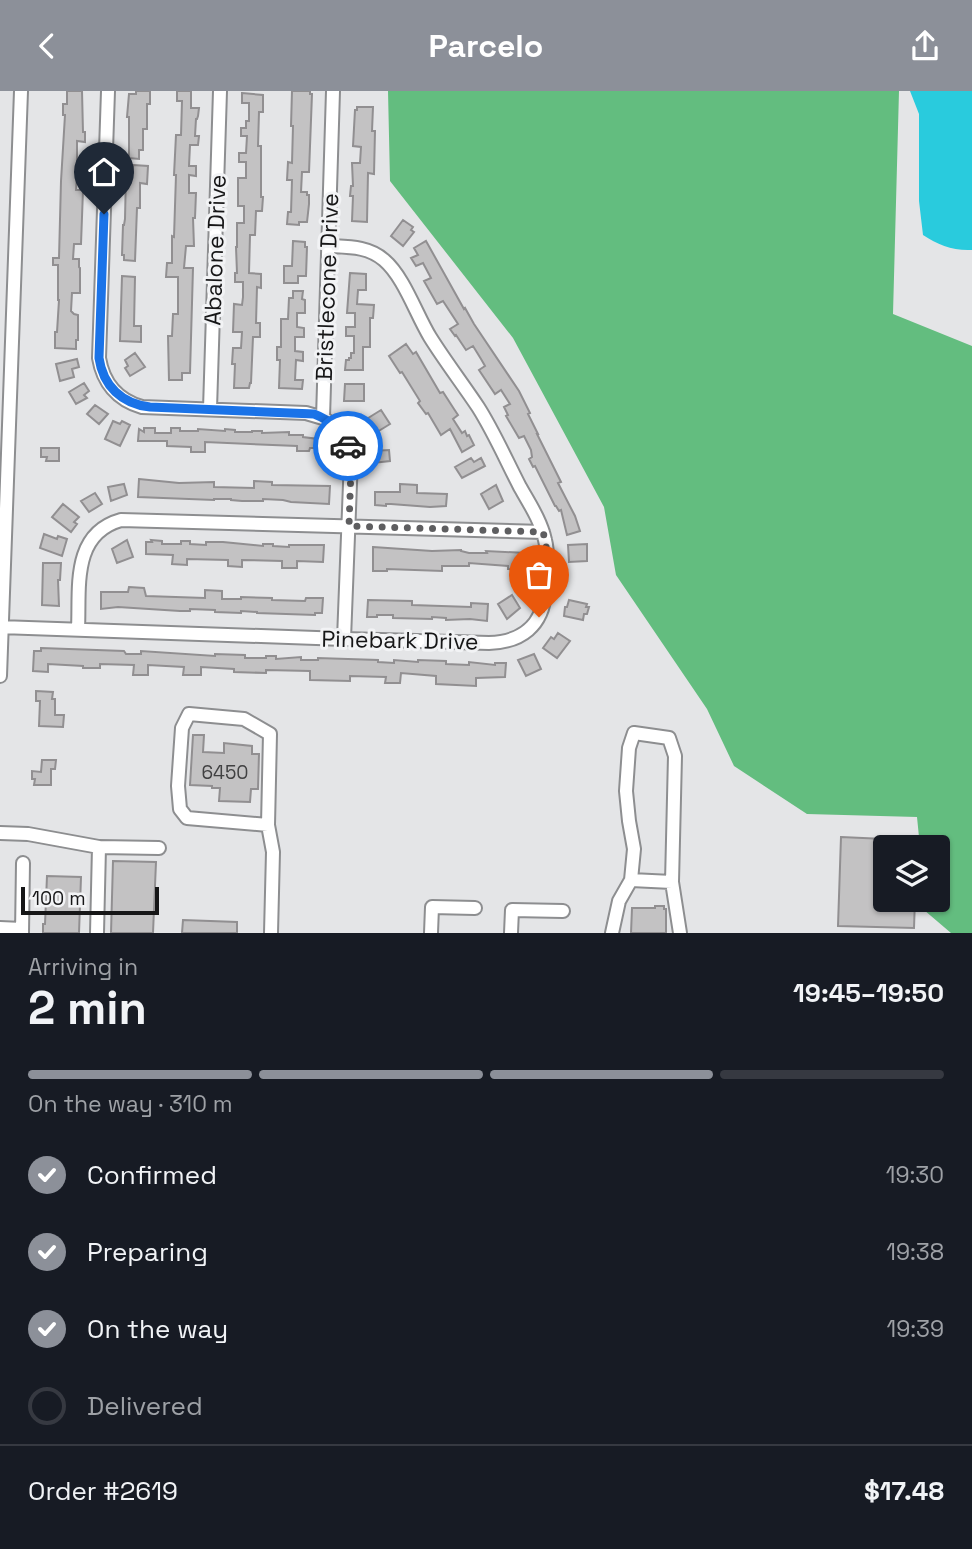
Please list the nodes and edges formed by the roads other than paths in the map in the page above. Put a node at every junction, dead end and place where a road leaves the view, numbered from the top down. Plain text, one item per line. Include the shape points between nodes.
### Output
1 (21, 91) edge
2 (108, 91) edge
3 (220, 91) edge
4 (333, 91) edge
5 (328, 246) junction
6 (5, 409) edge
7 (210, 409) junction
8 (323, 418) junction
9 (349, 526) junction
10 (543, 532) junction
11 (1, 627) edge
12 (78, 629) junction
13 (344, 639) junction
14 (0, 676) edge
15 (268, 825) junction
16 (0, 834) edge
17 (99, 847) junction
18 (159, 848) dead end
19 (23, 863) dead end
20 (631, 880) junction
21 (672, 881) junction
22 (475, 908) dead end
23 (563, 911) dead end
24 (0, 928) edge
25 (22, 931) edge
26 (97, 933) edge
27 (271, 933) edge
28 (431, 933) edge
29 (511, 933) edge
30 (612, 933) edge
31 (680, 933) edge

1 - 6 street
2 - 7 street via 102,373 114,391 142,407
3 - 7 street, Abalone Drive
4 - 5 street, Bristlecone Drive
5 - 8 street, Bristlecone Drive
5 - 10 street, Pinebark Drive via 362,248 391,267 430,337 479,409
6 - 11 street
7 - 8 street via 306,413
8 - 9 street via 337,427 350,451
9 - 10 street
9 - 12 street via 134,520 109,524 92,538 84,554
9 - 13 street
10 - 13 street, Pinebark Drive via 547,555 544,602 539,617 519,636 489,643
11 - 12 street, Pinebark Drive
11 - 14 street
12 - 13 street, Pinebark Drive
15 - 15 street via 187,818 180,809 182,728 189,714 244,719 270,734
15 - 27 street
16 - 17 street via 28,834
17 - 18 street
17 - 26 street
19 - 25 street
20 - 21 street
20 - 21 street via 634,849 626,791 634,733 669,737 675,756
20 - 30 street via 619,901
21 - 31 street
22 - 28 street via 432,907
23 - 29 street via 512,910
24 - 25 street

